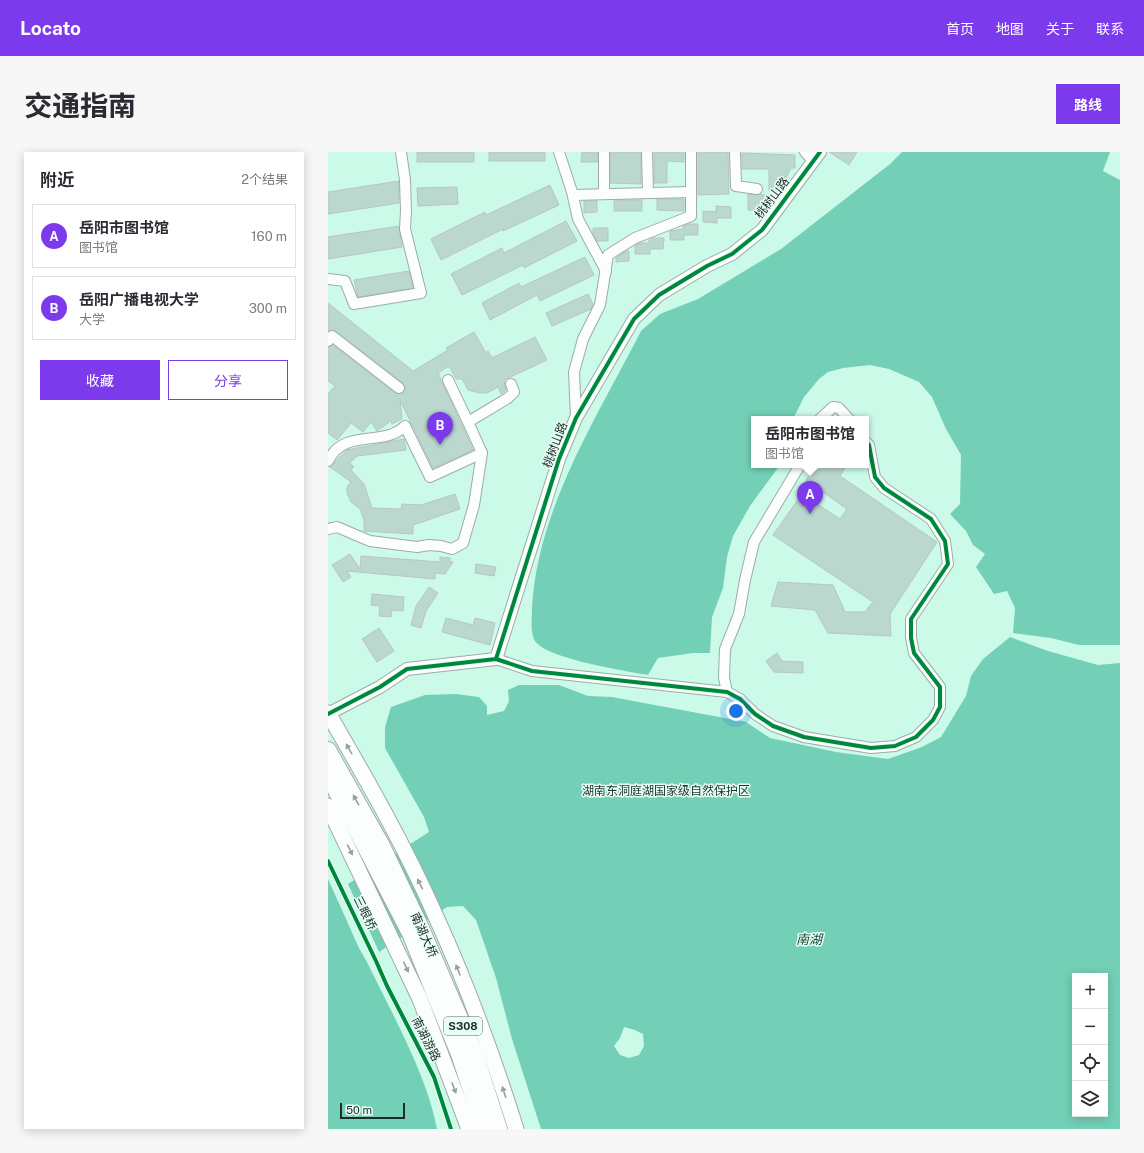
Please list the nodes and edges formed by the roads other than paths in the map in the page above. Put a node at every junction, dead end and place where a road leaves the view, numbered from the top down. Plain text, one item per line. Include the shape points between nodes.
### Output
1 (401, 152) edge
2 (559, 152) edge
3 (604, 152) edge
4 (648, 152) edge
5 (691, 152) edge
6 (735, 152) edge
7 (813, 155) edge
8 (757, 189) dead end
9 (691, 192) junction
10 (648, 193) junction
11 (604, 194) junction
12 (573, 195) junction
13 (606, 271) junction
14 (328, 279) edge
15 (328, 341) edge
16 (448, 380) dead end
17 (511, 384) dead end
18 (399, 388) dead end
19 (823, 416) edge
20 (846, 416) edge
21 (576, 418) junction
22 (468, 422) junction
23 (869, 445) edge
24 (482, 453) junction
25 (328, 461) edge
26 (798, 468) edge
27 (328, 529) edge
28 (496, 659) junction
29 (727, 692) junction
30 (328, 714) edge
31 (328, 750) edge
32 (328, 775) edge
33 (330, 810) edge
34 (469, 1129) edge
35 (484, 1129) edge
36 (499, 1129) edge
37 (516, 1129) edge

1 - 14 street via 406,211 404,229 421,293 354,304 345,281
2 - 12 street
3 - 11 street
4 - 10 street
5 - 9 street
6 - 8 street via 736,186
7 - 21 street, 桃树山路 via 762,230 732,254 659,295 634,319
9 - 10 street
9 - 13 street via 691,216 636,238 608,255
10 - 11 street
11 - 12 street
12 - 13 street via 578,219
13 - 21 street via 600,305 584,339 574,372
15 - 18 street via 332,336
16 - 22 street
17 - 22 street via 514,392 508,398
19 - 20 street via 833,407 839,408
21 - 28 street, 桃树山路 via 560,459
22 - 24 street
23 - 29 street via 875,477 884,488 931,519 945,541 948,564 911,619 914,653 940,687 940,706 933,720 916,737 895,746 871,748 804,736 773,726 755,714 740,699
24 - 25 street via 430,477 405,426 391,434 341,445
24 - 27 street via 469,528 463,543 452,549 370,541 337,527
26 - 29 street via 754,542 739,614 725,649 724,678
28 - 29 street via 532,671
28 - 30 street via 407,669 380,687
37 -> 30 main road via 499,1076 437,919 375,795
36 -> 31 highway, 南湖大桥 / S308 via 474,1051 420,926 382,846
32 - 35 highway, 南湖大桥 / S308 via 410,933 459,1054
33 -> 34 main road via 420,999

